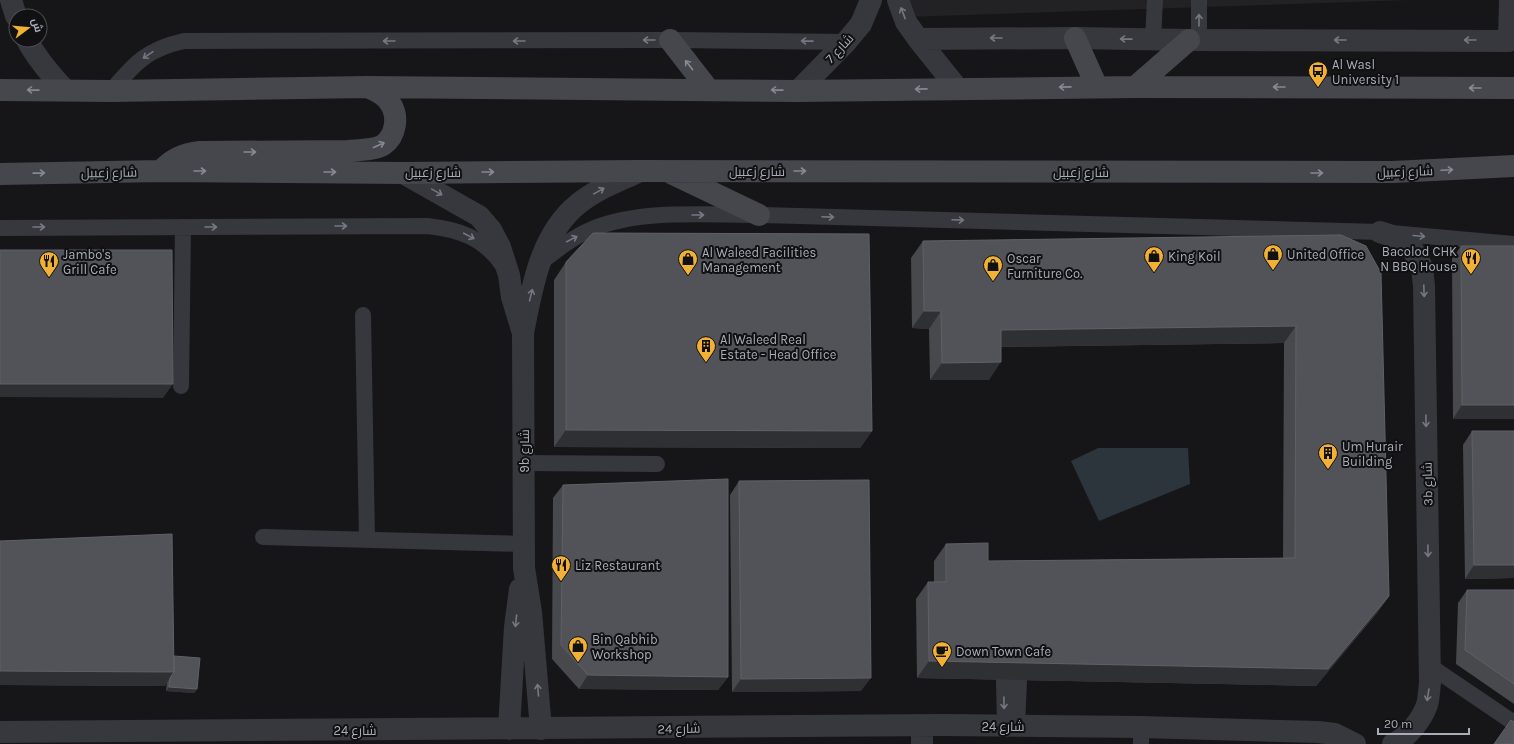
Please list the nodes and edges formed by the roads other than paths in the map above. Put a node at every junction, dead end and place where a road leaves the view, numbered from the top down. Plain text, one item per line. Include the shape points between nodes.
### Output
1 (2, 0) edge
2 (872, 0) edge
3 (898, 0) edge
4 (1155, 0) edge
5 (1199, 0) edge
6 (1510, 0) edge
7 (0, 7) edge
8 (1075, 38) junction
9 (918, 39) junction
10 (670, 40) junction
11 (1153, 40) junction
12 (1194, 40) junction
13 (1512, 40) edge
14 (846, 42) junction
15 (31, 48) edge
16 (1135, 86) junction
17 (367, 87) junction
18 (1097, 87) junction
19 (1514, 88) edge
20 (708, 89) junction
21 (958, 89) junction
22 (0, 90) edge
23 (65, 90) junction
24 (111, 91) junction
25 (798, 91) junction
26 (1514, 166) edge
27 (161, 171) junction
28 (640, 171) junction
29 (666, 171) junction
30 (403, 173) junction
31 (0, 174) edge
32 (759, 215) junction
33 (183, 227) junction
34 (0, 228) edge
35 (1380, 232) junction
36 (1514, 244) edge
37 (541, 262) junction
38 (509, 275) junction
39 (363, 315) dead end
40 (523, 334) junction
41 (181, 386) dead end
42 (524, 463) junction
43 (657, 464) dead end
44 (263, 537) dead end
45 (367, 540) junction
46 (524, 544) junction
47 (524, 568) junction
48 (1430, 666) junction
49 (1012, 680) edge
50 (1514, 724) edge
51 (1011, 726) junction
52 (509, 729) junction
53 (542, 729) junction
54 (0, 732) edge
55 (922, 735) edge
56 (944, 735) edge
57 (1141, 736) edge
58 (1355, 744) edge
59 (1393, 744) edge

1 - 7 street
2 - 14 street, شارع 7 via 861,24
9 -> 3 street via 906,22
4 - 11 lane
12 -> 5 lane
6 - 13 street
8 -> 9 street
11 -> 8 street
8 - 18 main road
9 - 21 street
14 -> 10 lane
20 -> 10 main road
10 -> 24 lane via 184,42 169,44 143,58 132,66
11 - 12 street
13 -> 12 street
12 - 16 main road
14 - 25 street, شارع 7
15 - 23 street
16 - 18 main road
19 -> 16 main road
17 - 20 main road
17 - 24 main road
27 -> 17 main road via 178,157 200,152 348,151 382,146 393,134 396,118 390,103 379,92
18 -> 21 main road
25 -> 20 main road
21 -> 25 main road
23 -> 22 main road
23 - 24 main road
29 -> 26 main road, شارع زعبيل via 1378,172
27 -> 30 main road, شارع زعبيل
31 -> 27 main road, شارع زعبيل
28 - 29 main road, شارع زعبيل
30 -> 28 main road, شارع زعبيل
37 -> 28 street, 9b شارع via 548,242 560,221 578,204 599,190
29 - 32 main road
30 -> 38 street, 9b شارع via 479,216 500,246
32 -> 35 lane
37 -> 32 lane via 568,241 593,229 623,220 660,216
34 -> 33 lane
33 -> 38 lane via 447,228 466,234 484,245
33 - 41 lane
35 -> 36 lane
35 -> 48 street, 3b شارع via 1398,238 1413,250 1422,267
40 -> 37 street, 9b شارع
38 - 40 street, 9b شارع via 516,315
39 - 45 lane
40 - 42 street, 9b شارع
42 - 43 lane
42 - 46 street, 9b شارع
44 - 45 lane
45 - 46 lane
46 - 47 street, 9b شارع
47 -> 52 street, 9b شارع via 515,627
53 -> 47 street, 9b شارع
48 - 50 lane
48 -> 59 street, 3b شارع via 1427,705 1417,724 1401,740
49 - 51 lane
51 - 56 street, شارع 24
51 - 57 street, شارع 24
52 - 53 street, شارع 24
52 - 54 street, شارع 24
53 - 55 street, شارع 24
55 - 56 street, شارع 24
57 - 58 street, شارع 24 via 1318,732 1335,734

